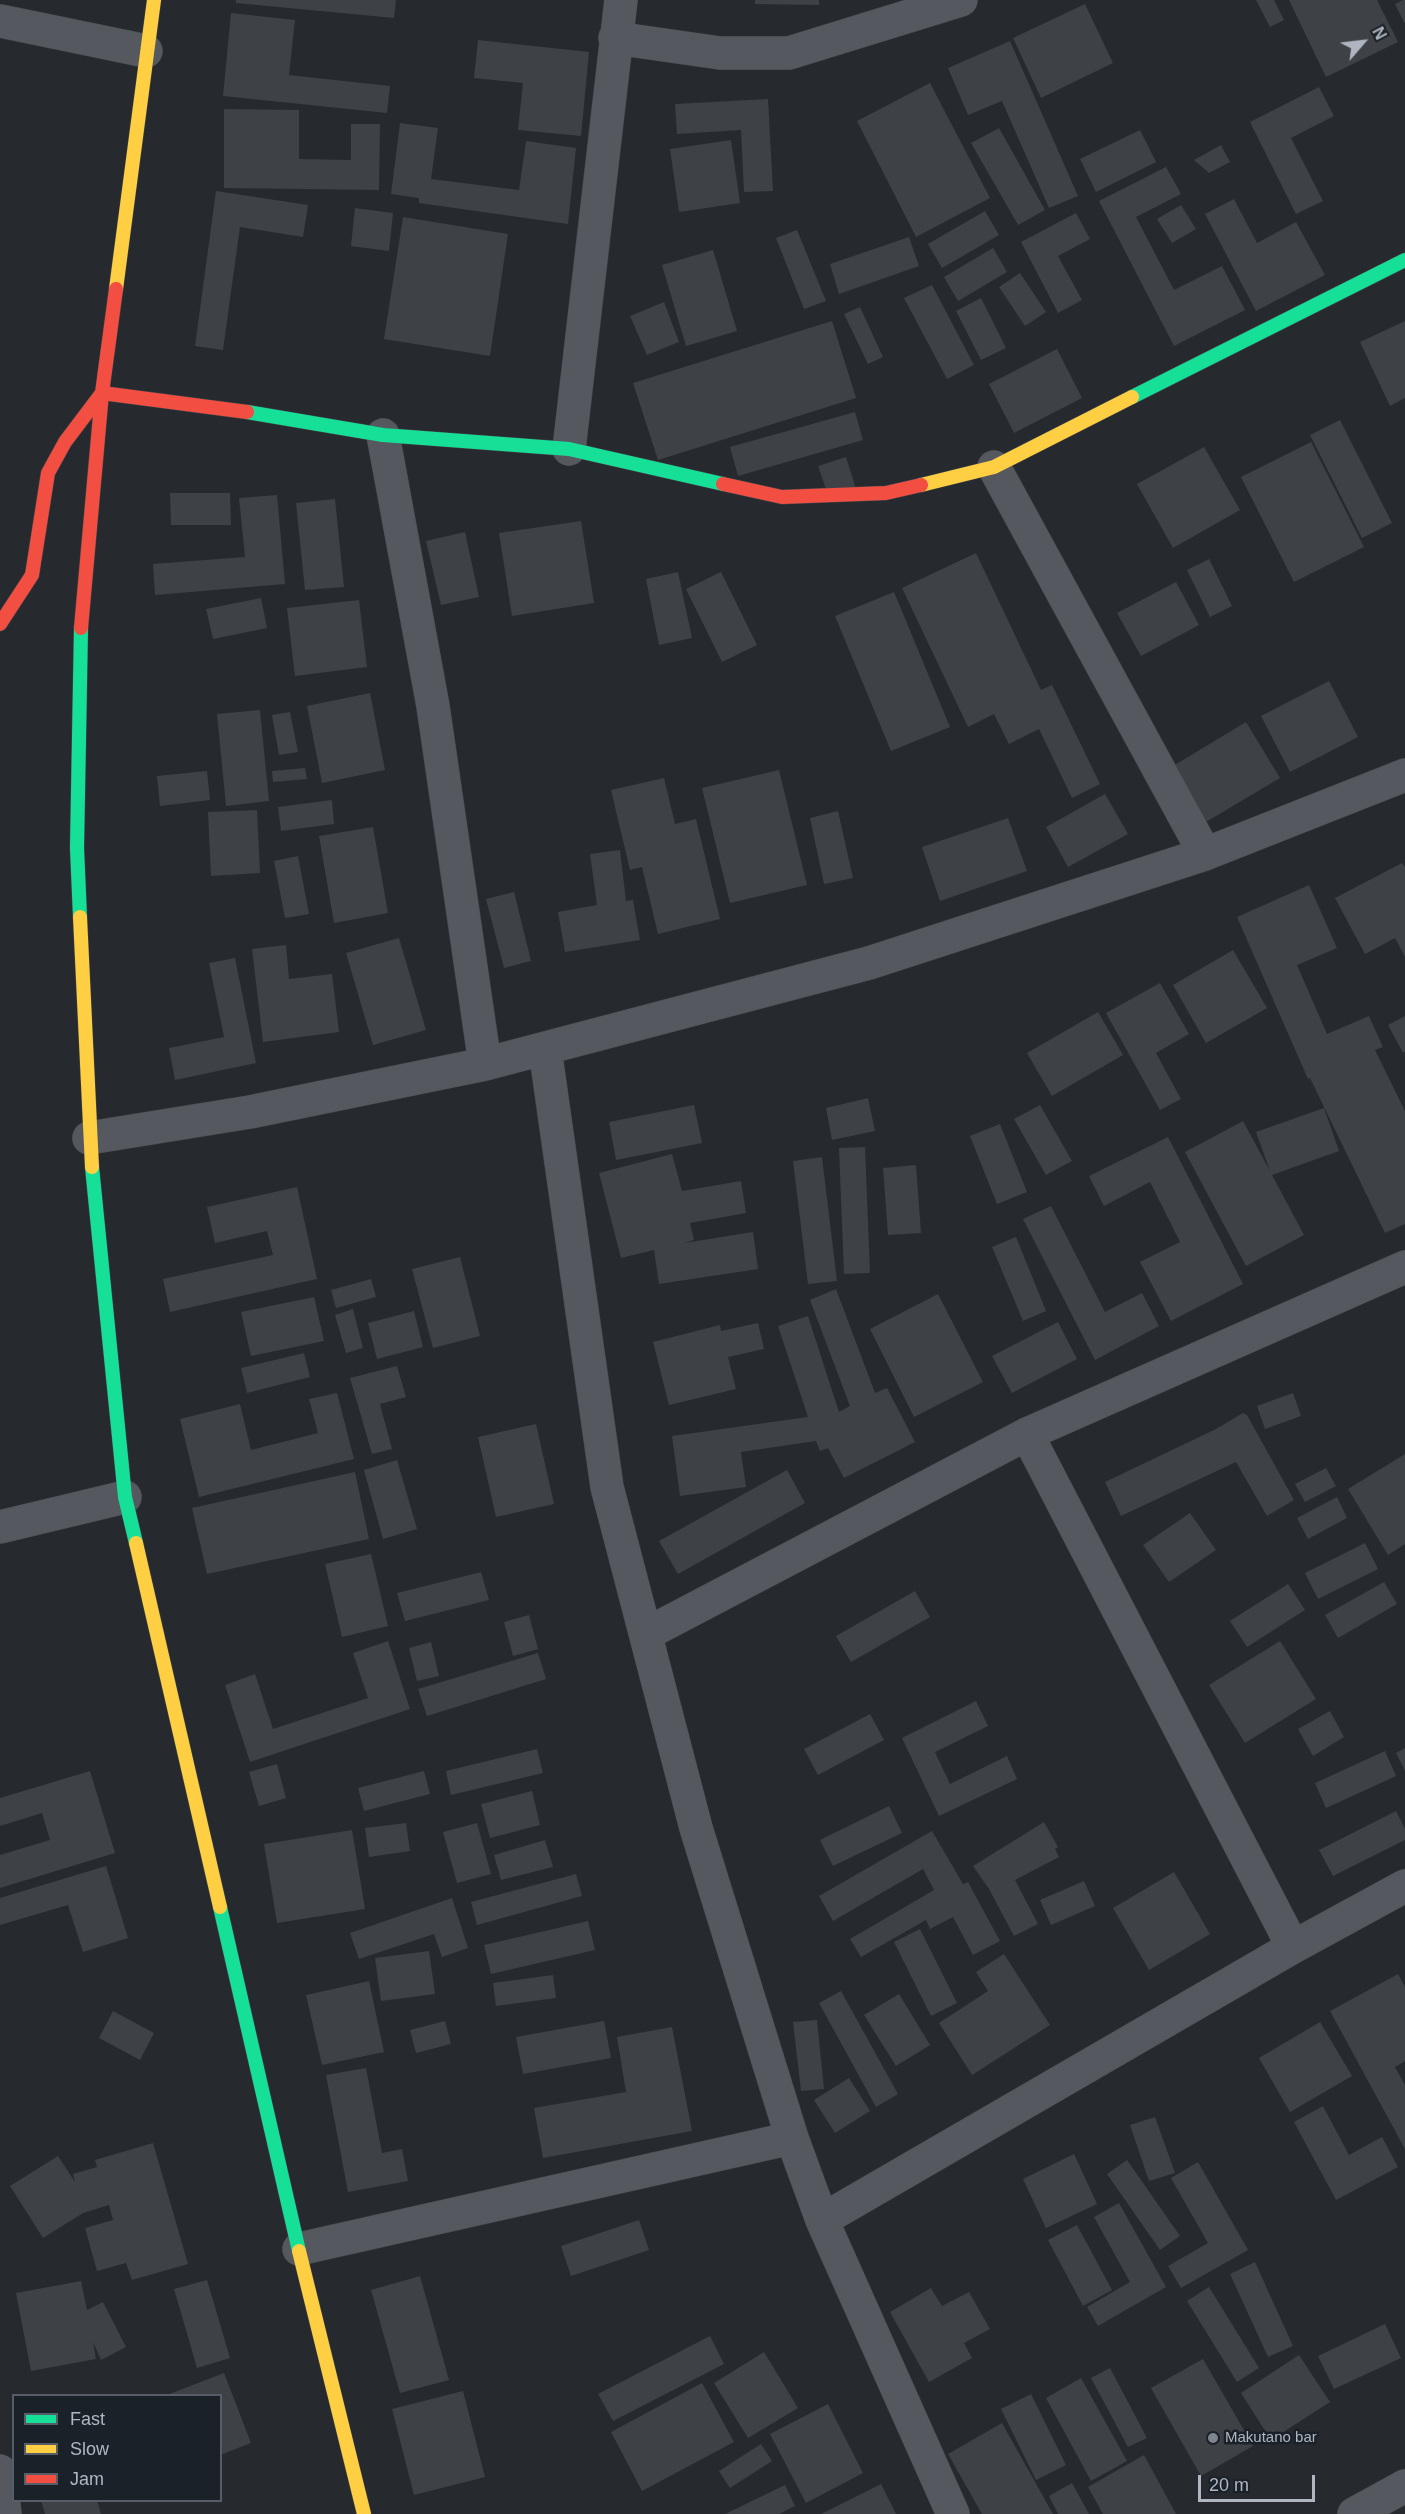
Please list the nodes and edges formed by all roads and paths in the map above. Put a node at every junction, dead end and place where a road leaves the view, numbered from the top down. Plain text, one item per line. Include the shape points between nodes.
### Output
1 (154, 0) edge
2 (621, 0) edge
3 (961, 0) edge
4 (0, 21) edge
5 (615, 38) junction
6 (146, 51) junction
7 (1405, 260) edge
8 (102, 393) junction
9 (382, 435) junction
10 (568, 449) junction
11 (994, 467) junction
12 (0, 624) edge
13 (1405, 775) edge
14 (1205, 854) junction
15 (544, 1049) junction
16 (485, 1064) junction
17 (89, 1138) junction
18 (1405, 1267) edge
19 (1027, 1434) junction
20 (125, 1497) junction
21 (0, 1527) edge
22 (646, 1634) junction
23 (1405, 1886) edge
24 (1293, 1947) junction
25 (792, 2138) junction
26 (822, 2220) junction
27 (299, 2249) junction
28 (0, 2471) edge
29 (1405, 2486) edge
30 (5, 2514) edge
31 (364, 2514) edge
32 (953, 2514) edge
33 (1354, 2514) edge

1 - 6 street
2 - 5 street
3 - 5 street via 789,53 720,53
4 - 6 street
5 - 10 street
6 - 8 street
7 - 11 street
8 - 9 street via 224,408
8 - 12 street via 65,442 48,473 32,575
8 - 17 street via 81,629 77,848
9 - 10 street
9 - 16 street via 433,706
10 - 11 street via 782,497 886,493
11 - 14 street
13 - 14 street
14 - 15 street via 869,963
15 - 16 street
15 - 22 street via 607,1486
16 - 17 street via 250,1112
17 - 20 street
18 - 19 street
19 - 22 street
19 - 24 street
20 - 21 street
20 - 27 street
22 - 25 street via 696,1828
23 - 24 street
24 - 26 street
25 - 26 street
25 - 27 street
26 - 32 street
27 - 31 street
28 - 30 street
29 - 33 street

